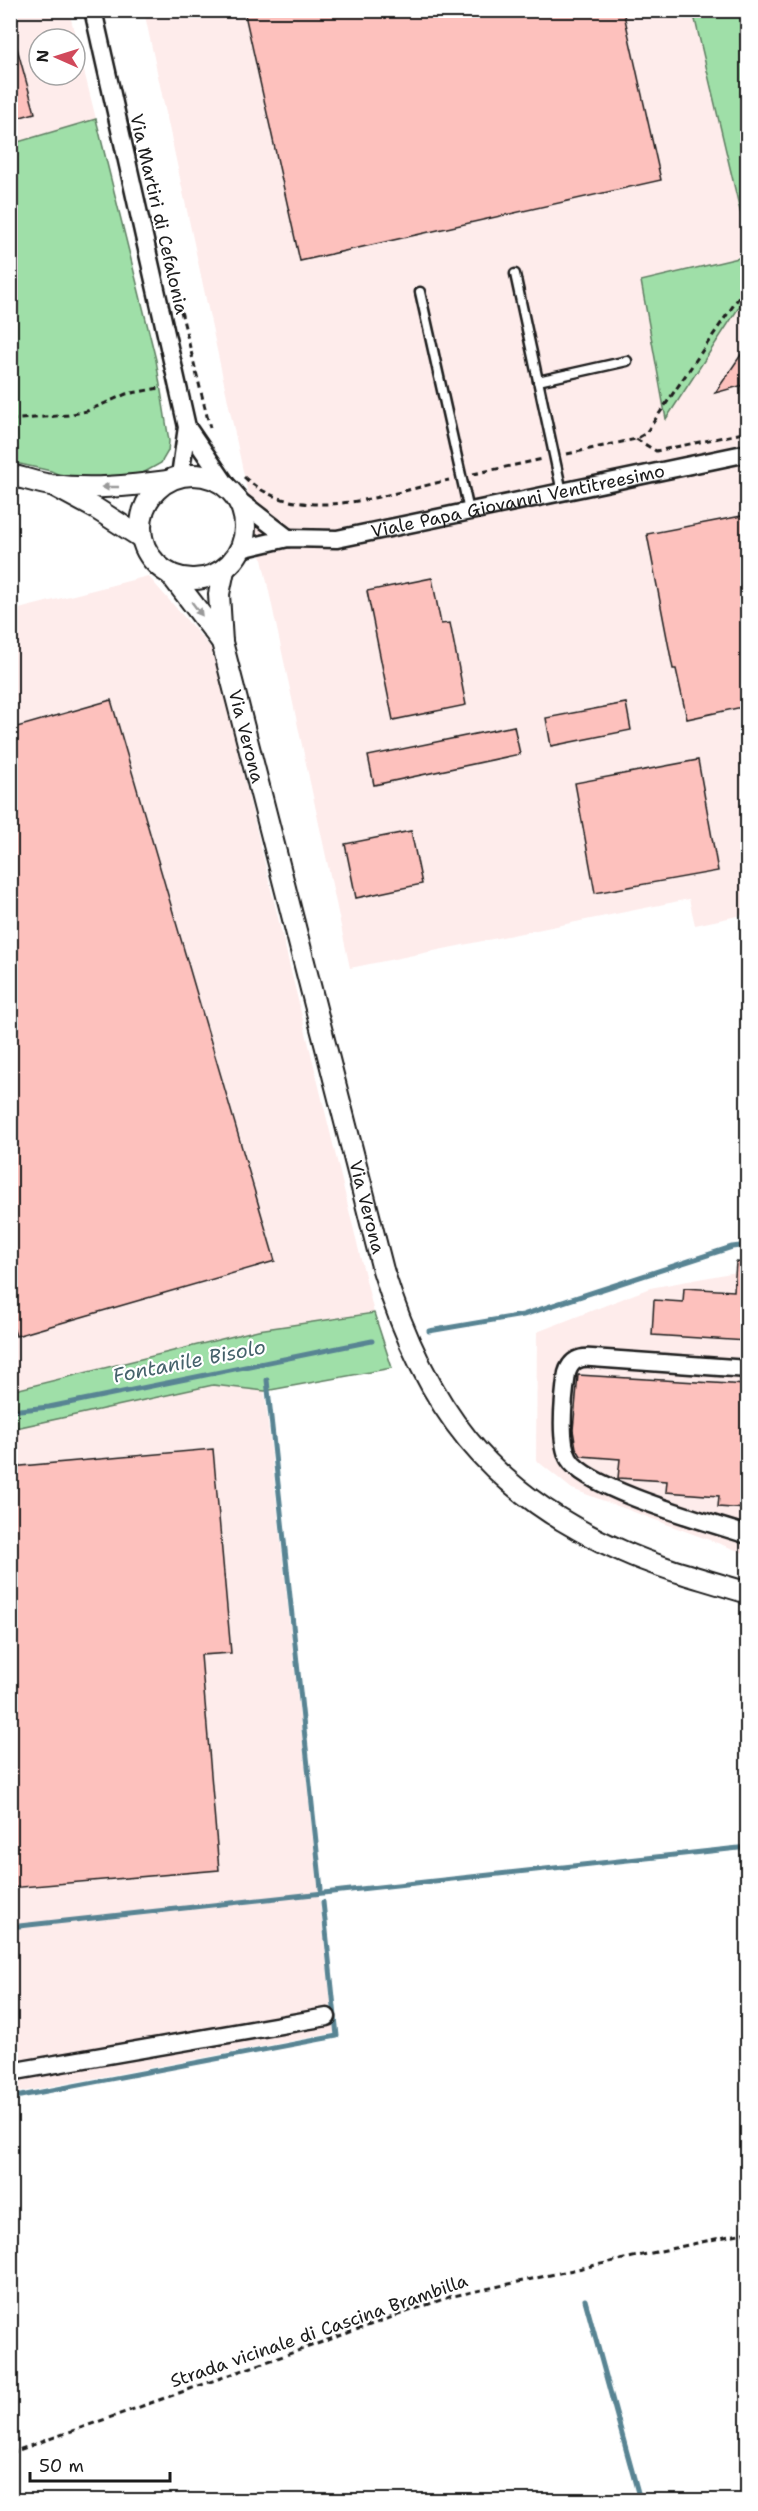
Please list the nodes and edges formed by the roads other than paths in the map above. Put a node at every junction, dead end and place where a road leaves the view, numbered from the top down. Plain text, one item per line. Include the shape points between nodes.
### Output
1 (93, 10) edge
2 (515, 274) dead end
3 (420, 292) dead end
4 (627, 361) dead end
5 (538, 381) junction
6 (187, 427) junction
7 (747, 453) edge
8 (10, 475) edge
9 (174, 478) junction
10 (51, 484) junction
11 (235, 486) junction
12 (562, 492) junction
13 (469, 511) junction
14 (142, 538) junction
15 (288, 538) junction
16 (241, 549) junction
17 (224, 570) junction
18 (171, 575) junction
19 (222, 642) junction
20 (747, 1369) edge
21 (747, 1535) edge
22 (747, 1593) edge
23 (327, 2017) dead end
24 (10, 2072) edge

1 - 6 street, Via Martiri di Cefalonia
2 - 5 lane
3 - 13 lane
4 - 5 lane
5 - 12 lane
6 - 9 street, Via Martiri di Cefalonia
6 - 11 street, Via Martiri di Cefalonia
7 - 12 street, Viale Papa Giovanni Ventitreesimo
8 - 10 street
9 -> 10 street via 118,487
9 - 11 street via 197,474
9 - 14 street via 155,491 145,505
10 - 14 street
11 - 15 street
11 - 16 street via 245,523
12 - 13 street, Viale Papa Giovanni Ventitreesimo
13 - 15 street, Viale Papa Giovanni Ventitreesimo via 337,539
14 - 18 street via 147,553
15 - 16 street, Viale Papa Giovanni Ventitreesimo
16 - 17 street
17 - 18 street via 198,579
17 - 19 street, Via Verona via 219,594
18 -> 19 street, Via Verona
19 - 22 street, Via Verona via 383,1270 406,1336 429,1384 451,1420 479,1452 528,1498 553,1515 633,1556
20 - 21 street via 578,1359 567,1372 563,1435 569,1459 585,1474 634,1497
23 - 24 street

